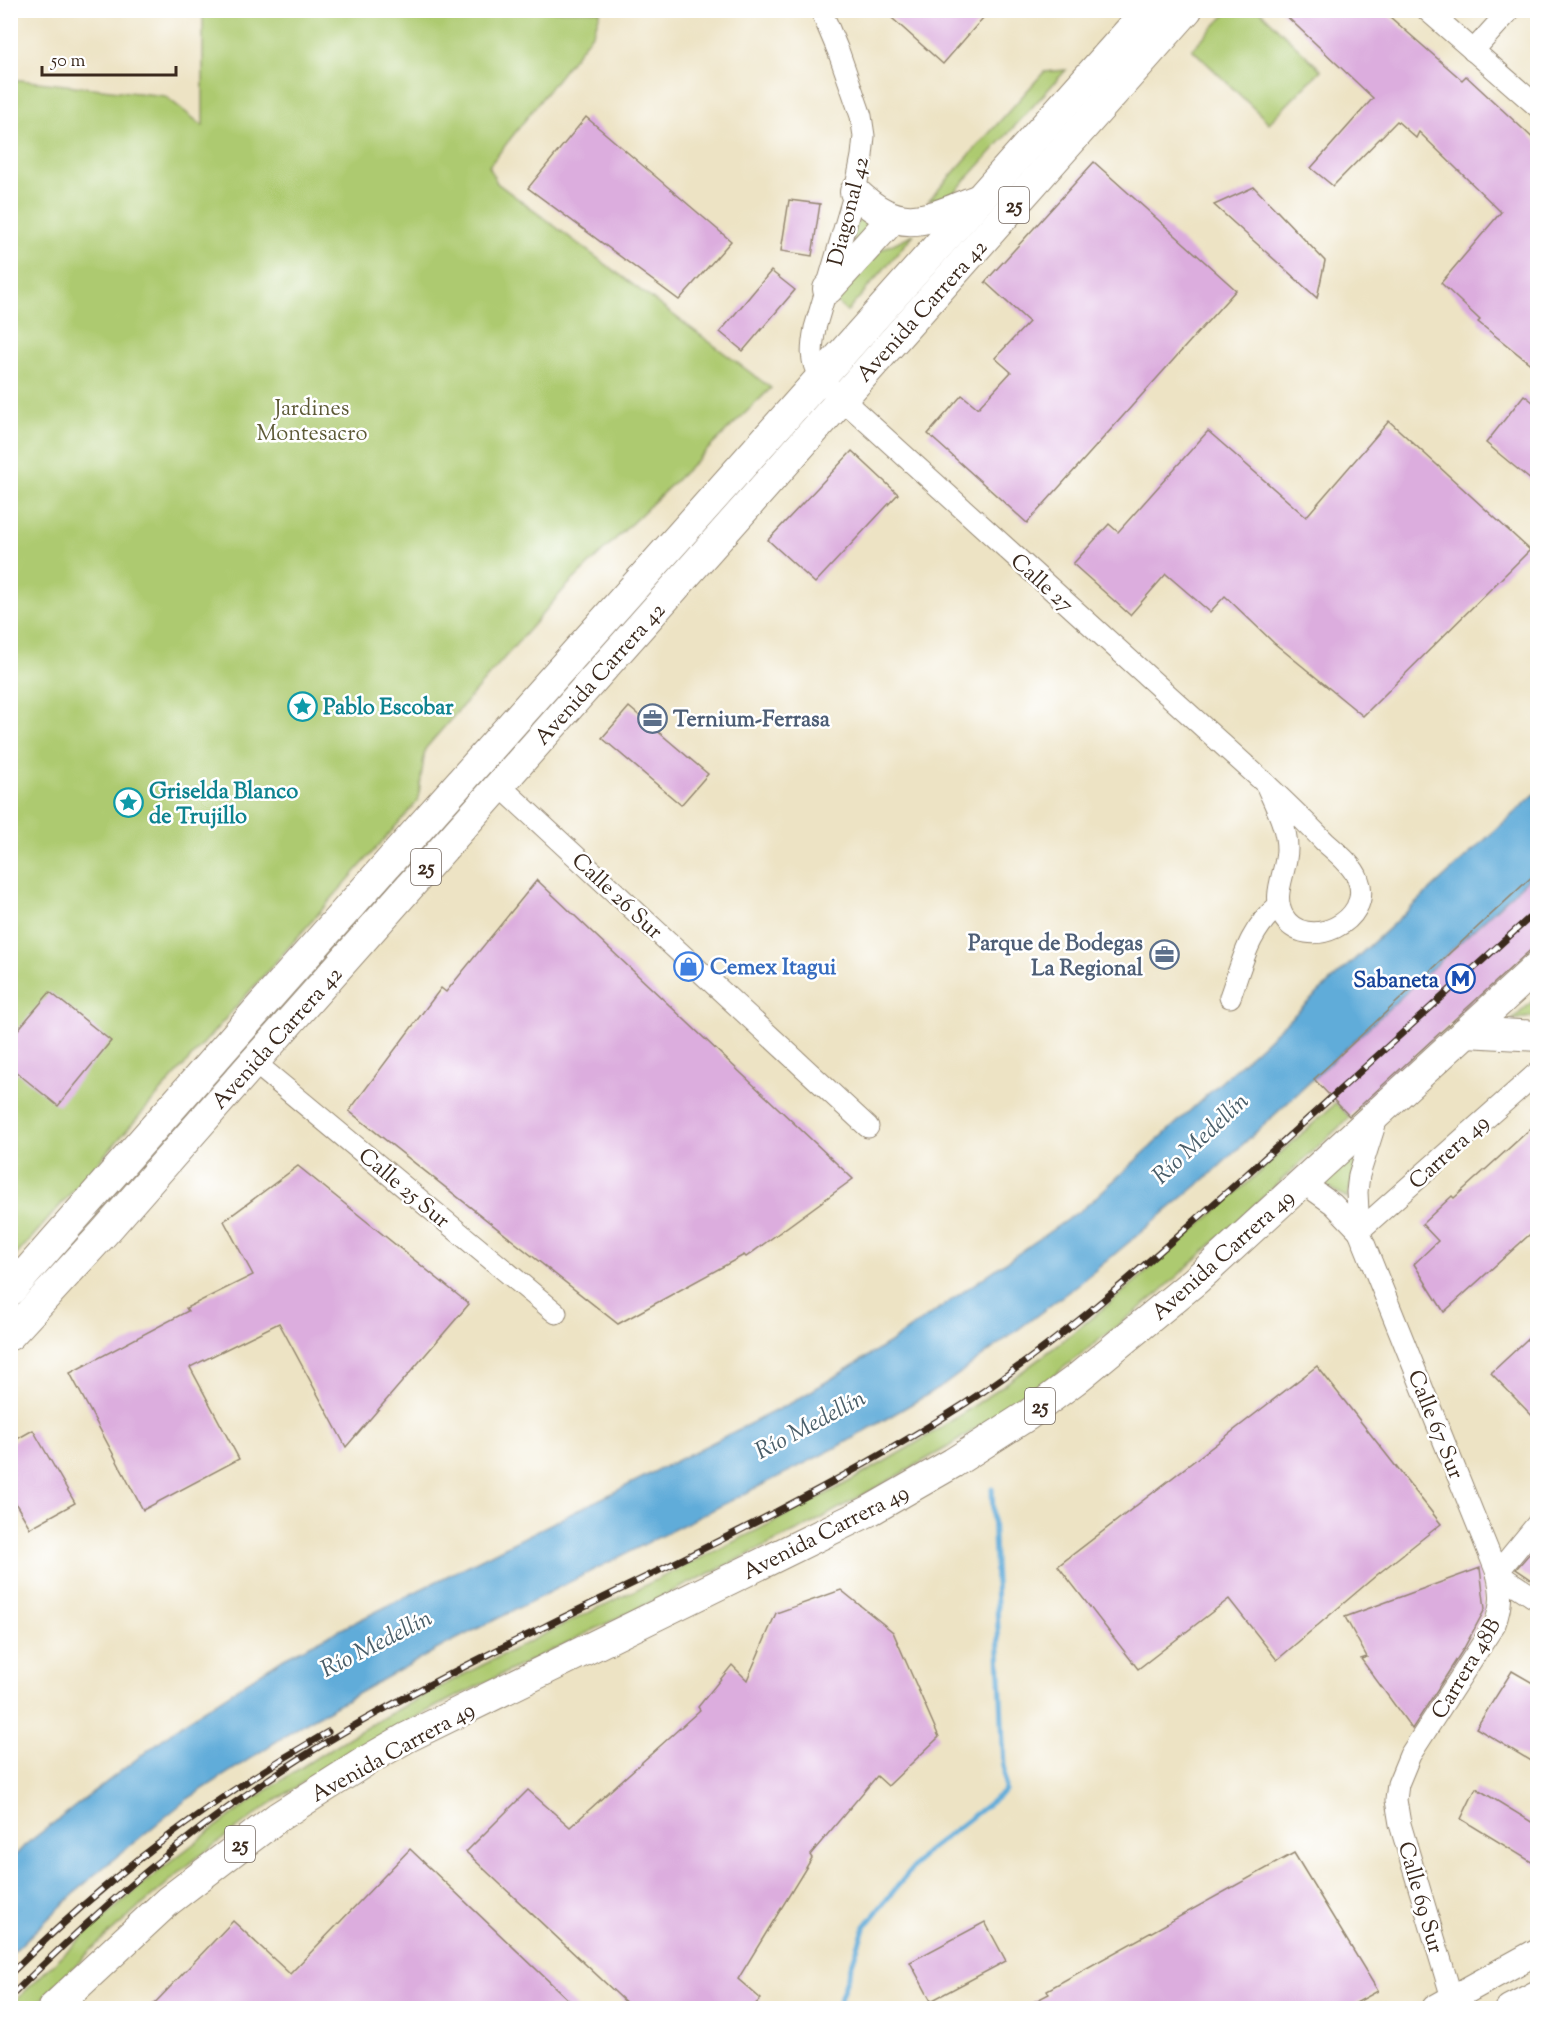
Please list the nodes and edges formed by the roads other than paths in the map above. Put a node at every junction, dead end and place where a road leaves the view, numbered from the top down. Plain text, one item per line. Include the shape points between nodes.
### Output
1 (1148, 10) edge
2 (1187, 10) edge
3 (1427, 10) edge
4 (1510, 10) edge
5 (821, 14) edge
6 (1473, 51) junction
7 (1538, 107) edge
8 (855, 192) junction
9 (982, 197) junction
10 (893, 218) junction
11 (828, 289) junction
12 (820, 379) junction
13 (842, 399) junction
14 (1266, 784) junction
15 (499, 785) junction
16 (1279, 905) junction
17 (374, 927) junction
18 (1538, 966) edge
19 (285, 979) junction
20 (1230, 997) dead end
21 (1466, 1032) junction
22 (1535, 1033) edge
23 (254, 1062) junction
24 (1538, 1072) edge
25 (1379, 1112) junction
26 (868, 1127) dead end
27 (1302, 1182) junction
28 (1359, 1231) junction
29 (12, 1288) edge
30 (556, 1313) dead end
31 (10, 1335) edge
32 (1538, 1523) edge
33 (1497, 1573) junction
34 (1538, 1600) edge
35 (1398, 1784) joint
36 (1538, 1951) edge
37 (1538, 1993) edge
38 (1447, 2005) edge
39 (53, 2008) edge
40 (1509, 2008) edge

1 - 9 highway, Avenida Carrera 42 / 25
2 - 13 highway, Avenida Carrera 42 / 25
3 - 6 street
4 - 6 street
5 - 8 street, Diagonal 42 via 861,116 864,136
6 - 7 street
8 - 10 highway via 871,207
8 - 11 street, Diagonal 42
9 - 10 highway via 929,219
9 - 12 highway, Avenida Carrera 42 / 25
10 - 11 highway
11 - 12 street, Diagonal 42 via 811,355
12 - 13 street, Calle 27
12 - 19 highway, Avenida Carrera 42 / 25
13 - 14 street, Calle 27
13 - 15 highway, Avenida Carrera 42 / 25
14 - 16 street, Calle 27 via 1286,840
14 - 16 street, Calle 27 via 1341,857 1358,878 1361,892 1358,908 1344,923 1330,930 1309,933 1292,927
15 - 17 highway, Avenida Carrera 42 / 25
15 - 26 street, Calle 26 Sur
16 - 20 street via 1251,937
17 - 19 highway
17 - 23 highway, Avenida Carrera 42 / 25
18 - 21 highway, Avenida Carrera 49 / 25
19 - 29 highway, Avenida Carrera 42 / 25
21 - 22 highway
21 - 25 highway, Avenida Carrera 49 / 25
23 - 30 street, Calle 25 Sur
23 - 31 highway, Avenida Carrera 42 / 25
24 - 28 street, Carrera 49
25 - 27 highway, Avenida Carrera 49 / 25
25 - 28 street, Calle 67 Sur via 1359,1175
27 - 28 street, Calle 67 Sur via 1333,1204
27 - 39 highway, Avenida Carrera 49 / 25 via 1195,1281 1028,1415 871,1510 453,1714 366,1761 278,1816 168,1901
28 - 33 street, Calle 67 Sur
32 - 33 street
33 - 34 street
33 - 35 street, Carrera 48B via 1501,1606 1495,1624 1410,1755
35 - 38 street, Calle 69 Sur via 1400,1824
36 - 38 main road
37 - 40 main road

